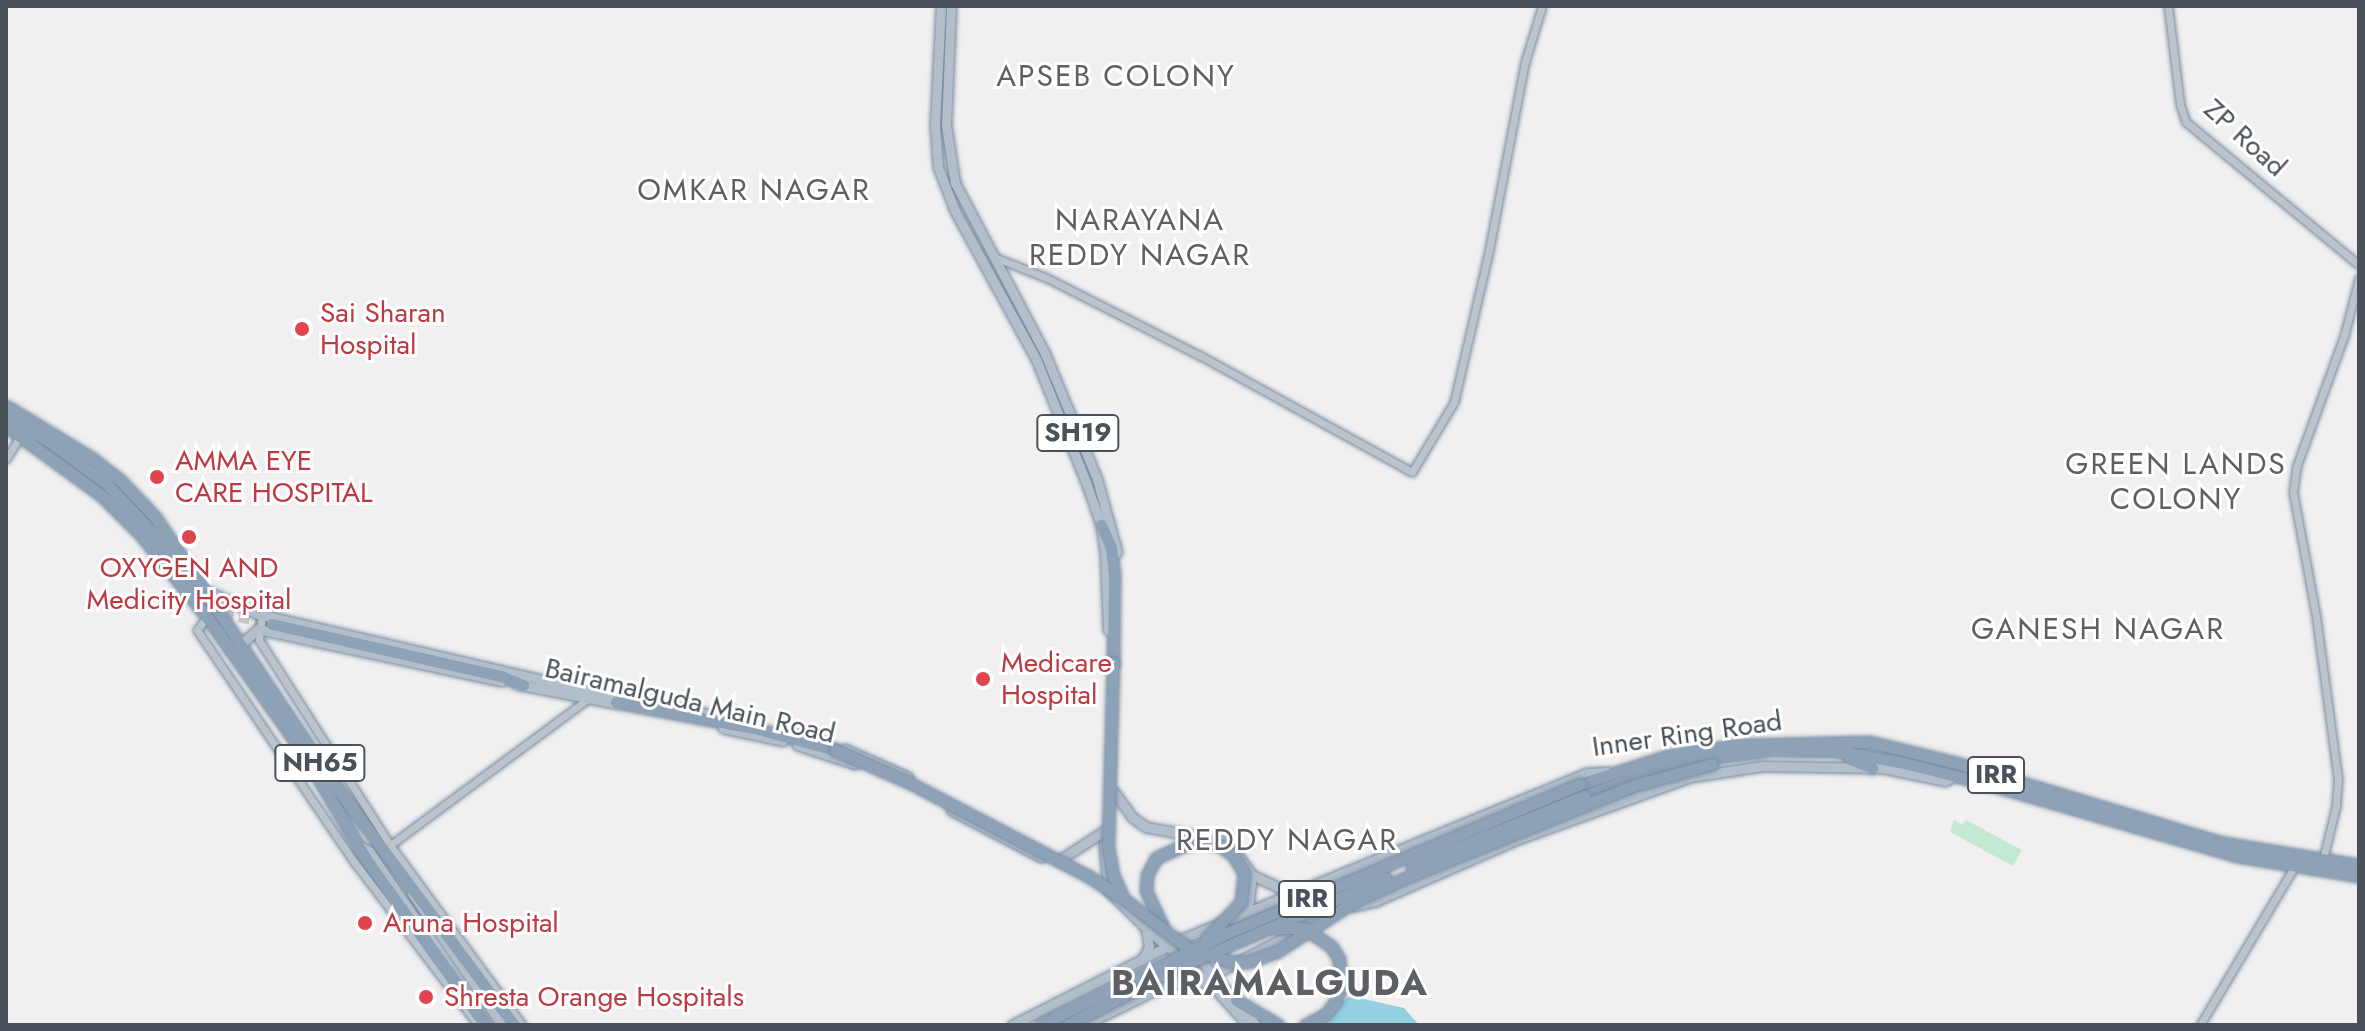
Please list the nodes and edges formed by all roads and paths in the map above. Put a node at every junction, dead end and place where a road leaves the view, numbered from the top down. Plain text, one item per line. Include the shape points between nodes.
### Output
1 (941, 6) edge
2 (951, 6) edge
3 (1542, 6) edge
4 (2168, 6) edge
5 (994, 257) junction
6 (2359, 265) edge
7 (2359, 278) edge
8 (6, 406) edge
9 (6, 417) edge
10 (6, 426) edge
11 (21, 435) junction
12 (6, 459) edge
13 (1101, 525) junction
14 (194, 587) tunnel mouth
15 (207, 591) junction
16 (262, 615) junction
17 (210, 622) junction
18 (272, 624) tunnel mouth
19 (258, 629) junction
20 (242, 643) junction
21 (523, 685) junction
22 (590, 697) junction
23 (616, 702) junction
24 (1873, 762) junction
25 (1622, 776) junction
26 (905, 780) junction
27 (1582, 790) junction
28 (1114, 792) junction
29 (1631, 796) junction
30 (2064, 802) junction
31 (1104, 831) junction
32 (360, 846) junction
33 (387, 847) junction
34 (1061, 859) junction
35 (2323, 859) junction
36 (368, 862) junction
37 (2296, 864) junction
38 (2359, 865) edge
39 (1252, 875) junction
40 (1336, 875) junction
41 (366, 876) junction
42 (2359, 876) edge
43 (405, 879) junction
44 (1115, 889) junction
45 (1293, 894) junction
46 (1348, 907) junction
47 (1247, 912) junction
48 (1162, 925) junction
49 (1146, 928) junction
50 (1262, 930) junction
51 (1182, 939) junction
52 (1170, 945) junction
53 (1197, 947) junction
54 (1247, 956) junction
55 (1143, 959) junction
56 (1212, 978) junction
57 (1158, 988) junction
58 (1241, 1003) junction
59 (478, 1025) edge
60 (487, 1025) edge
61 (502, 1025) edge
62 (514, 1025) edge
63 (522, 1025) edge
64 (1012, 1025) edge
65 (1040, 1025) edge
66 (1067, 1025) edge
67 (1084, 1025) edge
68 (1248, 1025) edge
69 (1256, 1025) edge
70 (1278, 1025) edge
71 (1305, 1025) edge
72 (2200, 1025) edge

1 - 13 main road, SH19 via 938,167 955,211 1036,359
2 - 5 main road, SH19 via 947,150 965,207
3 - 5 street via 1525,62 1454,402 1412,472 1201,356
4 - 6 street, ZP Road via 2186,122
5 - 28 main road, SH19 via 1045,354 1112,528 1119,568
7 - 35 street via 2344,336 2297,465 2293,492 2338,779
8 - 15 highway, NH65 via 119,479 155,517
9 - 14 highway via 105,482
10 - 11 highway, NH65
11 - 12 street
11 - 17 highway, NH65 via 102,496 141,535
13 - 31 main road, SH19 via 1108,593
13 - 44 highway, bridge via 1111,547 1114,574 1108,847
15 - 16 main road
15 - 20 highway, NH65
16 - 19 street
16 - 26 main road via 592,692 771,727 836,745
17 - 32 highway, NH65 via 287,728
17 - 41 street via 197,630
18 - 21 highway
19 - 20 main road
19 - 21 main road, Bairamalguda Main Road
19 - 33 street via 259,640
20 - 33 highway, NH65 via 329,777
21 - 22 main road, Bairamalguda Main Road
22 - 23 main road, Bairamalguda Main Road
22 - 33 street
23 - 26 main road, Bairamalguda Main Road via 786,742
23 - 44 highway, bridge via 754,728 835,750
24 - 25 highway, IRR via 1836,751 1758,751
24 - 29 main road, Inner Ring Road via 1762,766 1690,777
24 - 30 highway, Inner Ring Road / IRR
24 - 44 highway, bridge via 1780,757 1712,764 1632,786 1402,879 1355,901 1278,951 1248,962 1200,955 1174,940
25 - 27 highway
25 - 29 highway
25 - 30 highway, Inner Ring Road / IRR via 1668,756 1738,745 1870,742 1956,763
25 - 40 main road, Inner Ring Road via 1586,773
26 - 34 main road
26 - 44 main road, Bairamalguda Main Road
27 - 50 highway, IRR, bridge
27 - 53 highway, IRR, bridge
28 - 39 main road via 1146,827 1228,842
28 - 44 main road, SH19
29 - 46 main road, Inner Ring Road via 1376,901
30 - 35 highway, Inner Ring Road / IRR via 2223,843
30 - 37 highway, Inner Ring Road / IRR via 2237,856
31 - 34 main road
31 - 44 main road, SH19
32 - 36 highway, NH65
32 - 60 main road via 369,851
33 - 43 highway, NH65
33 - 63 street
34 - 44 main road
35 - 38 highway, Inner Ring Road / IRR
36 - 41 highway
36 - 60 highway, NH65
37 - 42 highway, Inner Ring Road / IRR
37 - 72 street
39 - 45 main road
39 - 47 main road
40 - 45 main road, Inner Ring Road
40 - 46 main road
41 - 59 street
43 - 61 main road via 418,906
43 - 62 highway, NH65
44 - 48 main road, Bairamalguda Main Road
44 - 49 main road
45 - 47 main road, Inner Ring Road
46 - 54 main road, Inner Ring Road
47 - 51 main road, Inner Ring Road
47 - 54 main road
48 - 51 main road, Bairamalguda Main Road
48 - 53 highway, bridge via 1146,890 1156,858 1200,841 1221,846 1237,860 1245,880 1236,910
49 - 52 main road
49 - 55 main road via 1149,947
50 - 66 highway, IRR, bridge
50 - 71 highway, bridge via 1304,928 1331,946 1339,959 1341,988 1335,1002 1326,1014
51 - 52 main road, Inner Ring Road
51 - 56 main road, Bairamalguda Main Road
52 - 55 main road, Inner Ring Road
52 - 56 main road
53 - 65 highway, IRR, bridge
54 - 56 main road, Inner Ring Road
55 - 57 main road via 1159,974
55 - 64 main road, Inner Ring Road
56 - 57 main road
56 - 58 main road
56 - 68 main road
57 - 67 main road
58 - 69 main road
58 - 70 highway

